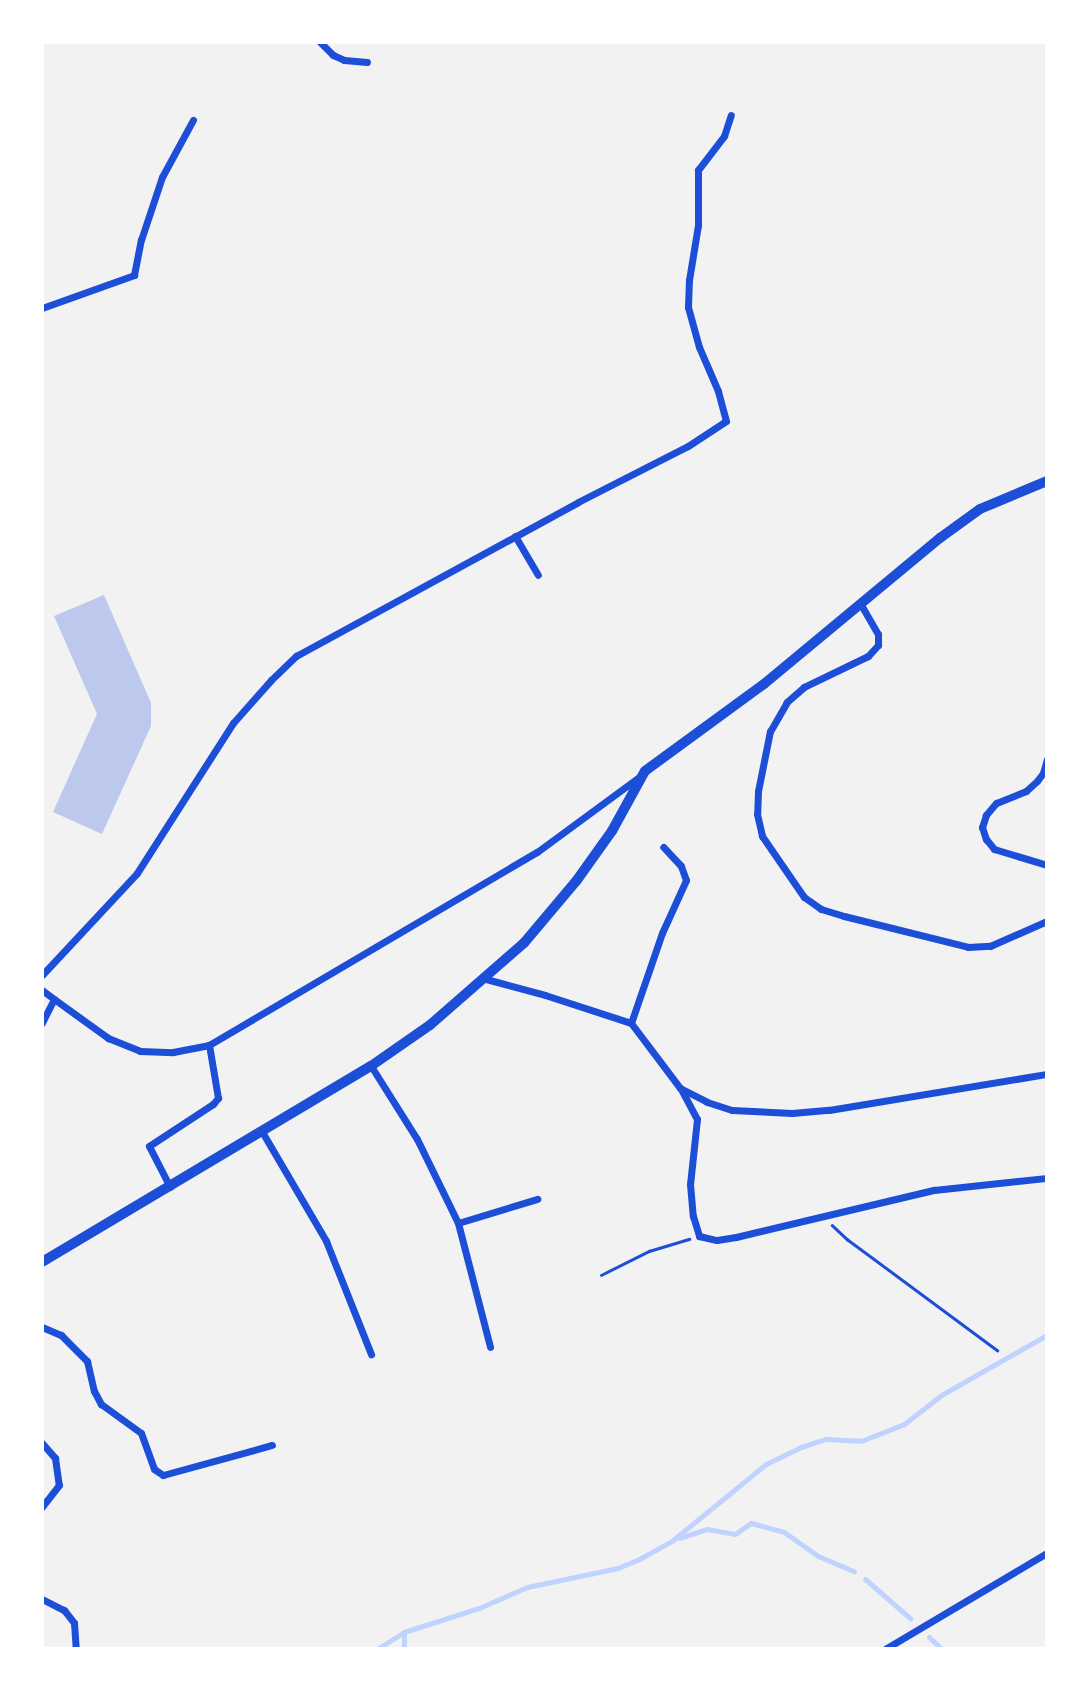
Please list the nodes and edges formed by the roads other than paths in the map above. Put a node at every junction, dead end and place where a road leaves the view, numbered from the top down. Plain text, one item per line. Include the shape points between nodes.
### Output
1 (320, 42) edge
2 (367, 62) dead end
3 (732, 115) dead end
4 (193, 120) dead end
5 (42, 308) edge
6 (1047, 481) edge
7 (515, 536) junction
8 (538, 575) dead end
9 (860, 603) junction
10 (1047, 759) edge
11 (646, 771) junction
12 (1045, 774) edge
13 (663, 847) dead end
14 (1047, 865) edge
15 (1047, 922) edge
16 (42, 975) edge
17 (486, 979) junction
18 (42, 990) edge
19 (54, 999) junction
20 (42, 1023) edge
21 (631, 1023) junction
22 (209, 1045) junction
23 (371, 1066) junction
24 (1047, 1074) edge
25 (680, 1088) junction
26 (261, 1130) junction
27 (1047, 1178) edge
28 (170, 1187) junction
29 (537, 1199) dead end
30 (458, 1223) junction
31 (42, 1262) edge
32 (42, 1327) edge
33 (489, 1347) dead end
34 (371, 1354) dead end
35 (42, 1443) edge
36 (272, 1445) dead end
37 (42, 1507) edge
38 (1047, 1553) edge
39 (42, 1599) edge
40 (76, 1649) edge
41 (885, 1649) edge

1 - 2 street via 344,60
3 - 7 street via 724,136 698,170 698,225 688,307 726,421 688,446
4 - 5 street via 162,177 134,275
6 - 9 street via 980,509
7 - 8 street
7 - 16 street via 311,646 271,680 227,732 137,873
9 - 11 street via 764,684
9 - 15 street via 878,634 878,645 868,656 804,687 787,702 770,732 758,792 762,836 804,897 821,909 844,916 968,947 990,946
10 - 12 street
11 - 17 street via 578,880
11 - 22 street via 537,852
12 - 14 street via 1026,791 996,803 982,827 994,849
13 - 21 street via 681,866 686,880
17 - 21 street
17 - 23 street
18 - 19 street
19 - 20 street
19 - 22 street via 108,1038 140,1051 173,1052
21 - 25 street
22 - 28 street via 218,1097 149,1146
23 - 26 street
23 - 30 street via 417,1139
24 - 25 street via 792,1113 732,1110
25 - 27 street via 697,1119 690,1184 699,1236 717,1240 736,1237 934,1190
26 - 28 street
26 - 34 street via 326,1241
28 - 31 street
29 - 30 street
30 - 33 street
32 - 36 street via 61,1335 87,1361 101,1404 141,1433 154,1468 163,1475
35 - 37 street via 55,1458 59,1486
38 - 41 street
39 - 40 street via 64,1610 74,1623

